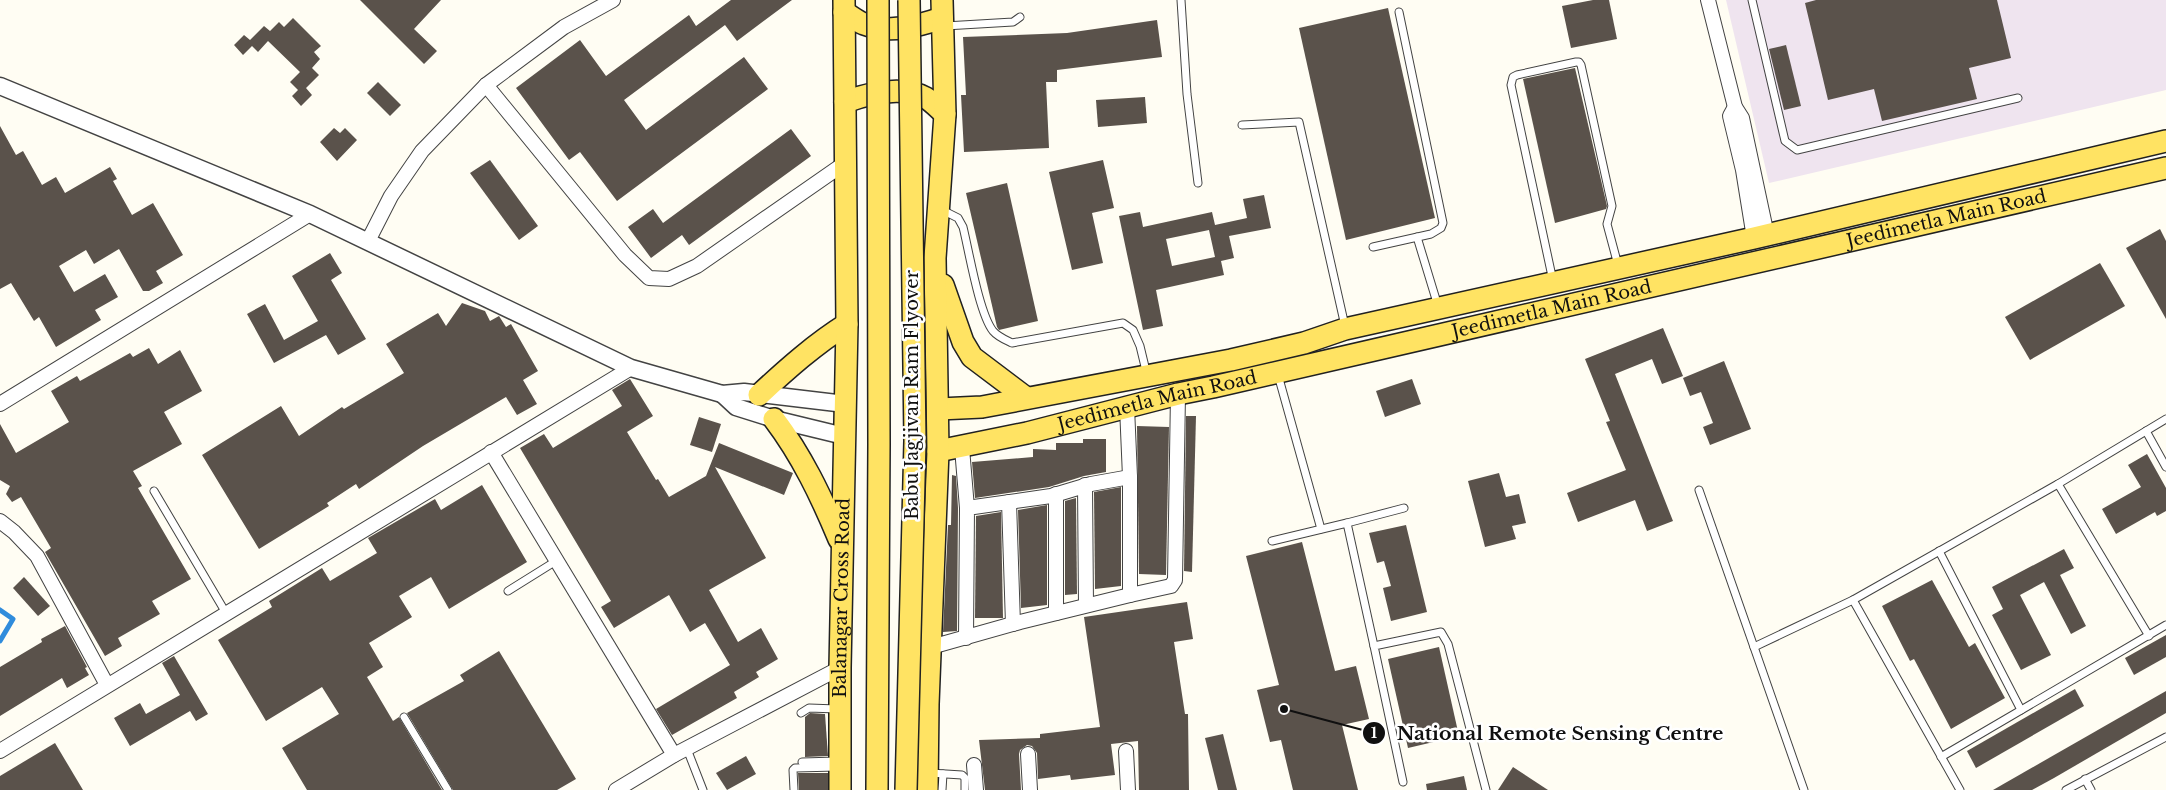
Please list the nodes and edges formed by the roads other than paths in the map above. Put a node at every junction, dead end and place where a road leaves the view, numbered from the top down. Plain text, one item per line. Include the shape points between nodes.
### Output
1 (613, 0) edge
2 (878, 0) edge
3 (909, 0) edge
4 (1181, 0) edge
5 (1708, 0) edge
6 (1752, 0) edge
7 (844, 6) edge
8 (1399, 12) dead end
9 (942, 15) edge
10 (1020, 18) dead end
11 (486, 85) junction
12 (0, 86) edge
13 (2018, 98) dead end
14 (845, 102) junction
15 (945, 114) junction
16 (1242, 125) dead end
17 (2166, 142) edge
18 (845, 163) junction
19 (2166, 168) edge
20 (1198, 183) dead end
21 (938, 208) junction
22 (310, 214) junction
23 (1760, 236) junction
24 (1417, 237) junction
25 (368, 241) junction
26 (1373, 247) dead end
27 (935, 258) junction
28 (1624, 267) junction
29 (1553, 283) junction
30 (1635, 290) junction
31 (1439, 308) junction
32 (847, 324) junction
33 (1345, 329) junction
34 (632, 368) junction
35 (1277, 372) junction
36 (1147, 375) junction
37 (722, 394) junction
38 (1178, 394) junction
39 (759, 395) junction
40 (1025, 398) junction
41 (0, 404) edge
42 (845, 404) junction
43 (1127, 407) junction
44 (939, 409) junction
45 (774, 419) junction
46 (2166, 419) edge
47 (2146, 431) junction
48 (844, 436) junction
49 (962, 448) junction
50 (938, 451) junction
51 (491, 452) junction
52 (2166, 467) edge
53 (1130, 478) junction
54 (2058, 484) junction
55 (1085, 486) junction
56 (1699, 490) dead end
57 (154, 491) dead end
58 (1056, 494) junction
59 (1009, 502) junction
60 (967, 508) junction
61 (1404, 508) dead end
62 (0, 521) edge
63 (1347, 523) junction
64 (1322, 529) junction
65 (1272, 541) dead end
66 (842, 546) junction
67 (1939, 551) junction
68 (556, 561) junction
69 (508, 591) dead end
70 (1130, 594) junction
71 (1854, 600) junction
72 (1086, 605) junction
73 (226, 613) junction
74 (1056, 613) junction
75 (1013, 624) junction
76 (2166, 625) edge
77 (2149, 636) junction
78 (966, 638) junction
79 (1374, 646) junction
80 (931, 647) junction
81 (1754, 647) junction
82 (840, 668) junction
83 (107, 685) junction
84 (840, 709) junction
85 (2021, 710) junction
86 (801, 713) dead end
87 (404, 717) dead end
88 (2166, 736) edge
89 (0, 751) edge
90 (1126, 751) dead end
91 (680, 752) junction
92 (1028, 754) dead end
93 (1941, 757) junction
94 (802, 762) dead end
95 (840, 764) junction
96 (974, 765) dead end
97 (932, 779) edge
98 (2085, 779) junction
99 (1403, 782) dead end
100 (633, 786) edge
101 (448, 790) edge
102 (616, 790) edge
103 (703, 790) edge
104 (794, 790) edge
105 (840, 790) edge
106 (877, 790) edge
107 (906, 790) edge
108 (942, 790) edge
109 (965, 790) edge
110 (976, 790) edge
111 (1030, 790) edge
112 (1128, 790) edge
113 (1486, 790) edge
114 (1804, 790) edge
115 (1960, 790) edge
116 (2066, 790) edge
117 (2092, 790) edge

1 - 11 street via 564,27
2 - 106 main road, Babu Jagjivan Ram Flyover, bridge
3 - 107 main road, Babu Jagjivan Ram Flyover, bridge via 914,441
4 - 20 lane via 1187,94
5 - 23 street via 1734,107 1730,116
6 - 13 lane via 1784,141 1797,150
7 - 9 main road via 865,24 894,29 919,26
7 - 14 main road, Balanagar Cross Road
8 - 24 lane via 1443,224 1436,232
9 - 10 lane via 1013,22
9 - 15 main road
11 - 18 street via 625,255 649,278 669,279 697,266
11 - 25 street via 422,151 391,196
12 - 22 street
14 - 15 main road via 866,94 896,90 926,98
14 - 18 main road, Balanagar Cross Road
15 - 21 main road
16 - 33 lane via 1299,122
17 - 23 main road, Jeedimetla Main Road
18 - 32 main road, Balanagar Cross Road
19 - 30 main road, Jeedimetla Main Road
21 - 27 main road
21 - 36 lane via 958,218 963,227 984,312 993,331 1003,339 1012,343 1123,323 1133,330
22 - 25 street
22 - 41 street
23 - 28 main road, Jeedimetla Main Road
24 - 26 lane
24 - 31 lane
25 - 34 street
27 - 40 main road via 962,342 972,357
27 - 44 main road
28 - 29 main road, Jeedimetla Main Road
28 - 29 lane via 1607,224 1612,206 1581,65 1576,62 1517,75 1511,84
28 - 30 main road
29 - 31 main road, Jeedimetla Main Road
30 - 35 main road, Jeedimetla Main Road
31 - 33 main road, Jeedimetla Main Road
32 - 39 main road via 796,361
32 - 42 main road, Balanagar Cross Road
33 - 36 main road, Jeedimetla Main Road via 1304,343 1231,360
34 - 37 street
34 - 51 street
35 - 38 main road, Jeedimetla Main Road
35 - 64 lane
36 - 40 main road, Jeedimetla Main Road
37 - 39 street via 744,392
37 - 45 street via 736,407
38 - 43 main road, Jeedimetla Main Road
38 - 70 street via 1175,580 1171,586
39 - 42 street
40 - 44 main road, Jeedimetla Main Road via 982,407
42 - 48 main road, Balanagar Cross Road
43 - 49 main road, Jeedimetla Main Road
43 - 53 street
44 - 50 main road
45 - 48 street
45 - 66 main road via 818,490
46 - 47 lane
47 - 52 lane
47 - 54 lane
48 - 66 main road, Balanagar Cross Road
49 - 50 main road, Jeedimetla Main Road
49 - 60 street
50 - 80 main road
51 - 68 street
51 - 73 street
53 - 55 street
53 - 70 street
54 - 67 lane
54 - 77 lane
55 - 58 street
55 - 72 street
56 - 81 lane
57 - 73 lane
58 - 59 street
58 - 74 street
59 - 60 street
59 - 75 street
60 - 78 street
61 - 63 lane
62 - 83 street via 37,556
63 - 64 lane
63 - 79 lane
64 - 65 lane
66 - 82 main road, Balanagar Cross Road
67 - 71 lane
67 - 85 lane
68 - 69 lane
68 - 91 street
70 - 72 street
71 - 81 lane
71 - 93 lane
72 - 74 street
73 - 83 street
74 - 75 street
75 - 78 street
76 - 77 lane
77 - 85 lane
78 - 80 street
79 - 99 lane
79 - 113 lane via 1441,632 1448,644
80 - 97 main road via 928,704
81 - 114 lane
82 - 84 main road, Balanagar Cross Road
82 - 91 street
83 - 89 street
84 - 86 lane via 809,708
84 - 95 main road, Balanagar Cross Road
85 - 93 lane
87 - 101 lane
88 - 98 lane
90 - 112 street
91 - 100 street
91 - 103 lane
92 - 111 street
93 - 115 lane
94 - 95 lane
95 - 104 lane via 795,768
95 - 105 main road, Balanagar Cross Road
96 - 110 street
97 - 108 lane
97 - 109 lane via 962,776 965,778
98 - 116 lane
98 - 117 lane
100 - 102 street

